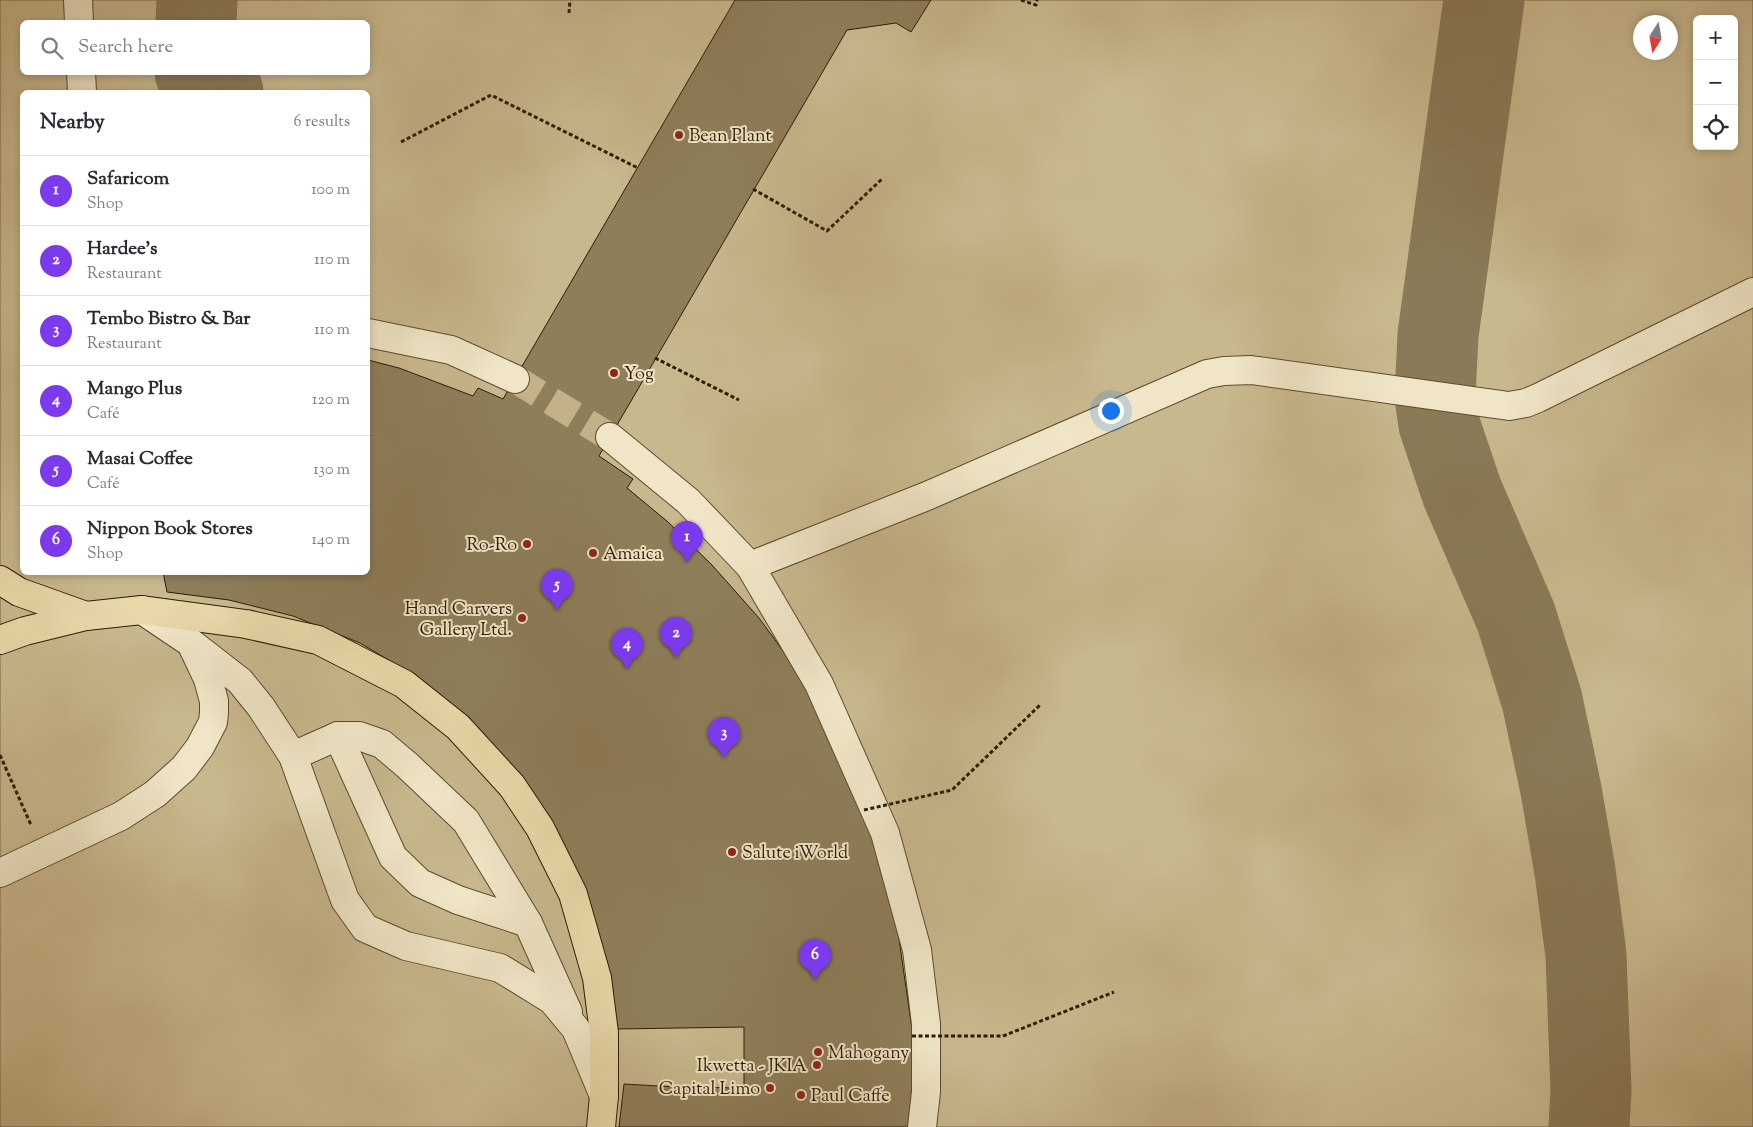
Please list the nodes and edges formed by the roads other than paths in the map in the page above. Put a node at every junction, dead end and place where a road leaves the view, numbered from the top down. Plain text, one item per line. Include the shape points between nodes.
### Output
1 (78, 0) edge
2 (79, 20) edge
3 (81, 75) edge
4 (82, 90) edge
5 (1753, 292) edge
6 (370, 333) edge
7 (515, 379) tunnel mouth
8 (610, 437) tunnel mouth
9 (750, 566) junction
10 (0, 580) edge
11 (142, 610) junction
12 (86, 616) junction
13 (0, 640) edge
14 (191, 643) junction
15 (338, 736) junction
16 (293, 756) junction
17 (0, 873) edge
18 (528, 923) junction
19 (576, 1029) junction
20 (604, 1096) junction
21 (601, 1127) edge
22 (922, 1127) edge

1 - 2 lane
3 - 4 lane
5 - 9 lane via 1538,398 1509,406 1251,370 1207,374 927,496
6 - 7 lane via 452,350
8 - 9 lane via 688,502
9 - 22 lane via 819,684 885,833 917,950 926,1024 926,1092
10 - 12 main road via 19,592
11 - 12 main road
11 - 14 lane
11 - 20 main road via 246,624 318,640 404,684 458,727 512,786 540,828 573,894 597,978 604,1034
12 - 13 main road
14 - 16 lane via 240,681 261,706
14 - 17 lane via 208,679 214,701 213,722 184,768 155,794 121,816
15 - 16 lane
15 - 18 lane via 360,736 382,744 466,821
15 - 18 lane via 393,857 420,883 458,900
16 - 19 lane via 345,900 365,928 406,946 500,968 552,1000
18 - 19 lane
19 - 20 lane
20 - 21 main road

